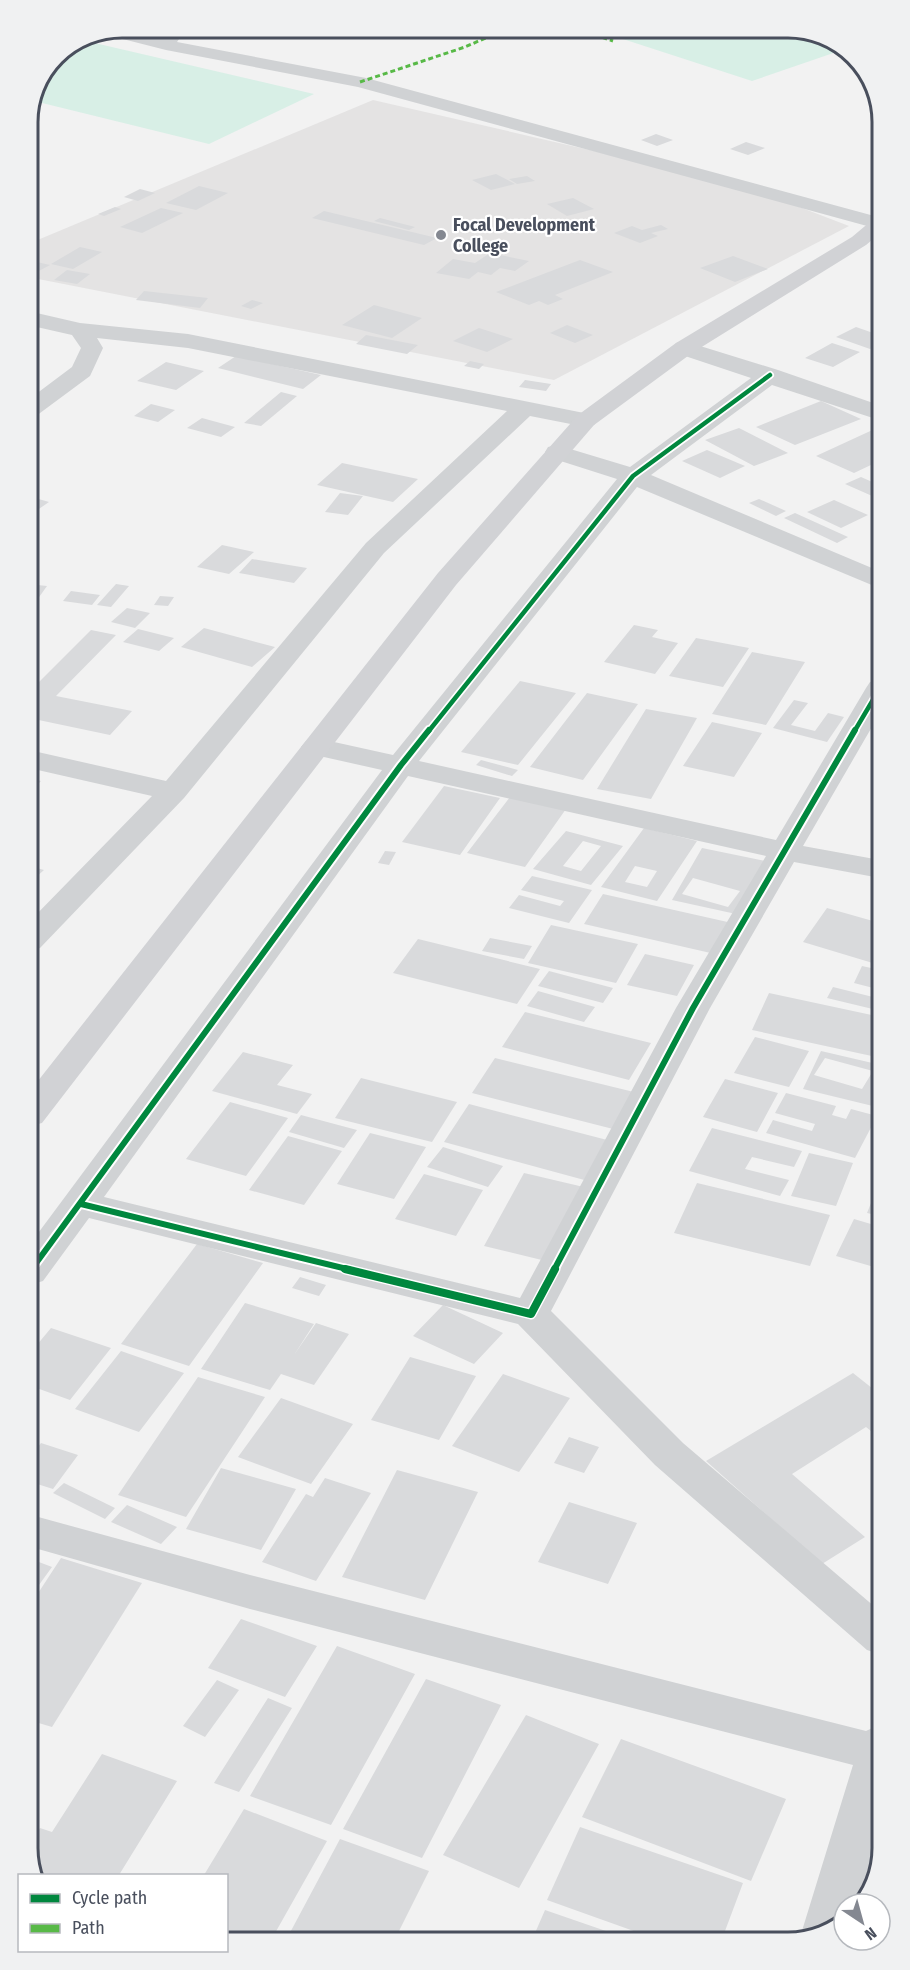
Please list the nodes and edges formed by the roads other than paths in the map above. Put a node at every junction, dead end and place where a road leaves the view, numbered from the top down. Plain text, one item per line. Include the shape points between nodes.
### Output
1 (132, 37) edge
2 (171, 37) edge
3 (166, 45) junction
4 (872, 233) edge
5 (872, 234) edge
6 (38, 320) edge
7 (80, 330) junction
8 (684, 348) junction
9 (770, 375) junction
10 (38, 404) edge
11 (526, 407) junction
12 (872, 411) edge
13 (586, 420) junction
14 (557, 452) junction
15 (633, 476) junction
16 (872, 577) edge
17 (872, 701) edge
18 (316, 747) junction
19 (38, 761) edge
20 (401, 765) junction
21 (173, 792) junction
22 (783, 851) junction
23 (872, 868) edge
24 (38, 933) edge
25 (37, 1105) edge
26 (81, 1204) junction
27 (37, 1262) edge
28 (531, 1314) junction
29 (37, 1533) edge
30 (872, 1629) edge
31 (872, 1746) edge
32 (872, 1778) edge
33 (828, 1922) edge

1 - 3 street
2 - 3 street
3 - 4 street via 360,82
5 - 8 main road
6 - 7 street
7 - 10 street via 92,348 82,371
7 - 11 street via 188,341
8 - 9 street
8 - 13 main road
9 - 12 street
9 - 15 street
11 - 13 street
11 - 21 street via 375,548
13 - 14 main road
14 - 15 street
14 - 18 main road via 447,579
15 - 16 street
15 - 20 street
17 - 22 street
18 - 20 street
18 - 25 main road
19 - 21 street
20 - 22 street
20 - 26 street
21 - 24 street
22 - 23 street
22 - 28 street via 693,1008
26 - 27 street
26 - 28 street
28 - 30 street via 669,1454
29 - 31 street via 261,1595
32 - 33 street

